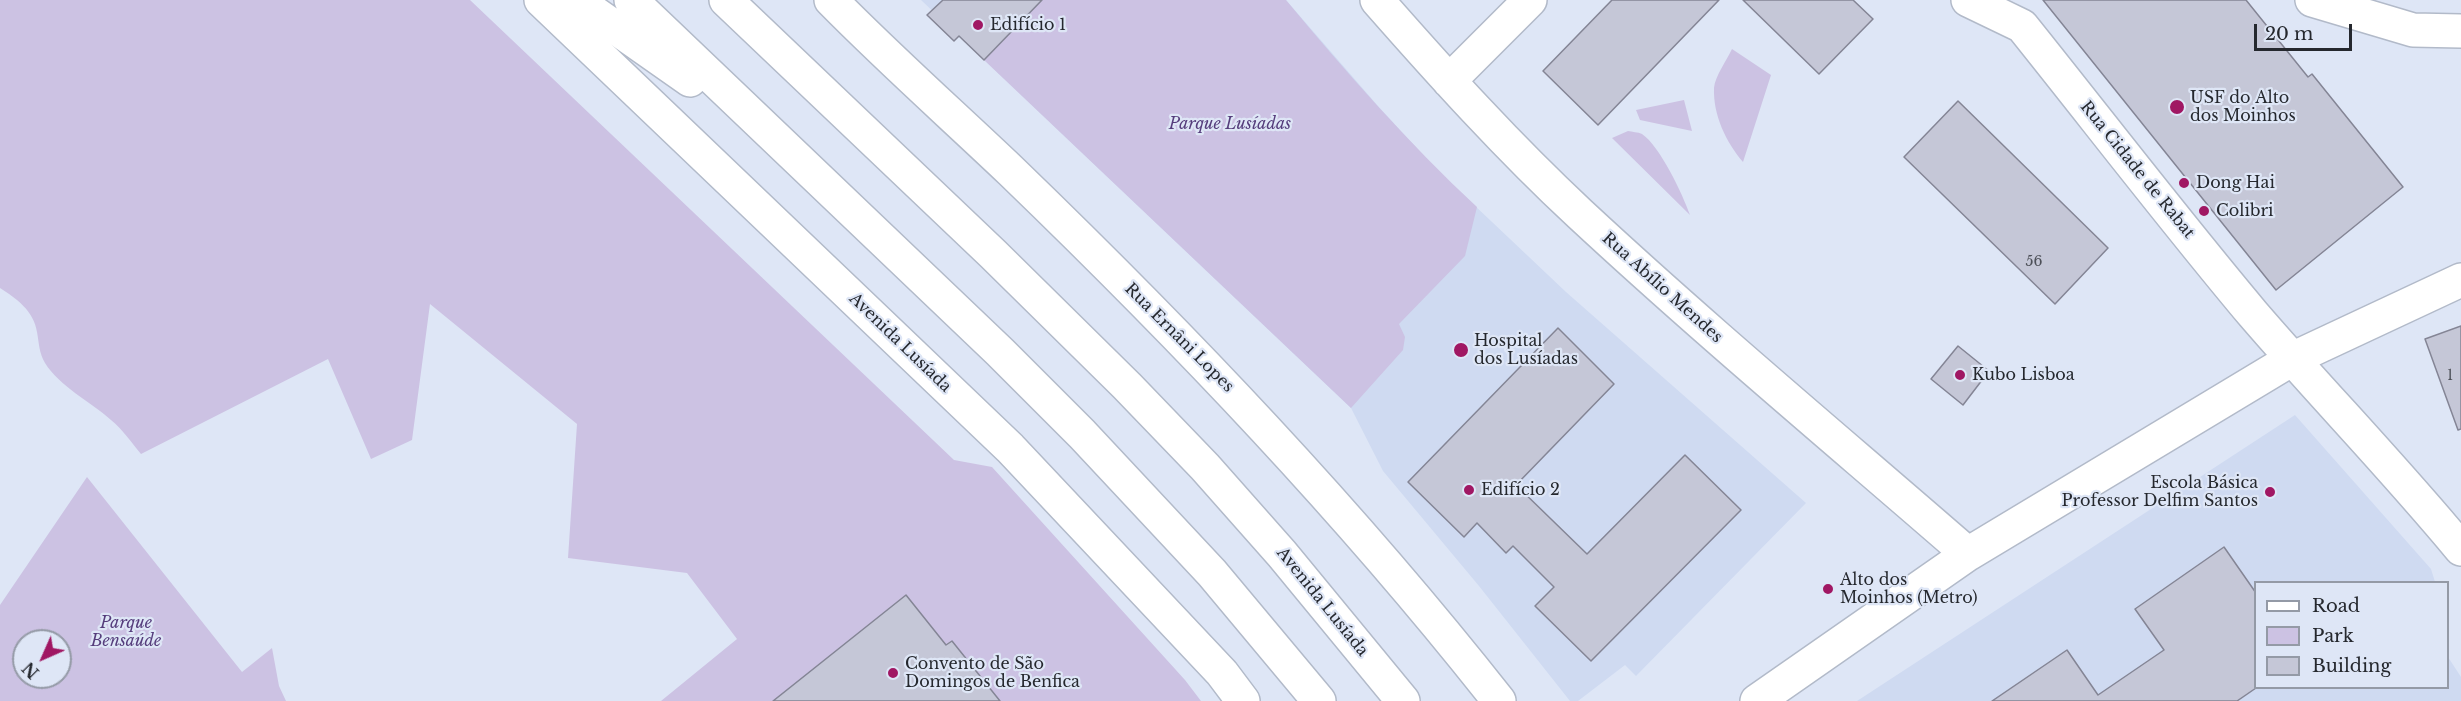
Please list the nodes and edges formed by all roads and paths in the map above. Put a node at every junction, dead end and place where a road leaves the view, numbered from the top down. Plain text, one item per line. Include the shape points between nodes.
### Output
1 (541, 0) edge
2 (576, 0) edge
3 (631, 0) edge
4 (726, 0) edge
5 (759, 0) edge
6 (831, 0) edge
7 (1377, 0) edge
8 (1530, 0) edge
9 (1968, 0) edge
10 (2312, 0) edge
11 (2461, 31) edge
12 (1449, 81) junction
13 (820, 89) junction
14 (786, 148) junction
15 (2461, 280) edge
16 (2292, 358) junction
17 (2461, 549) edge
18 (1968, 554) junction
19 (1244, 701) edge
20 (1319, 701) edge
21 (1403, 701) edge
22 (1499, 701) edge
23 (1757, 701) edge

1 - 19 street, Avenida Lusíada via 1010,447
2 - 14 street
3 - 14 street
4 - 13 street, Avenida Lusíada
5 - 13 street
6 - 22 street, Rua Ernâni Lopes via 1011,171 1229,388 1316,481
7 - 12 street, Rua Abílio Mendes
8 - 12 street
9 - 16 street, Rua Cidade de Rabat via 2022,26
10 - 11 street via 2413,30
12 - 18 street, Rua Abílio Mendes via 1579,213
13 - 21 street, Avenida Lusíada via 993,254 1206,468
14 - 20 street via 1082,434 1212,573
15 - 16 street
16 - 17 street, Rua Cidade de Rabat
16 - 18 street
18 - 23 street

